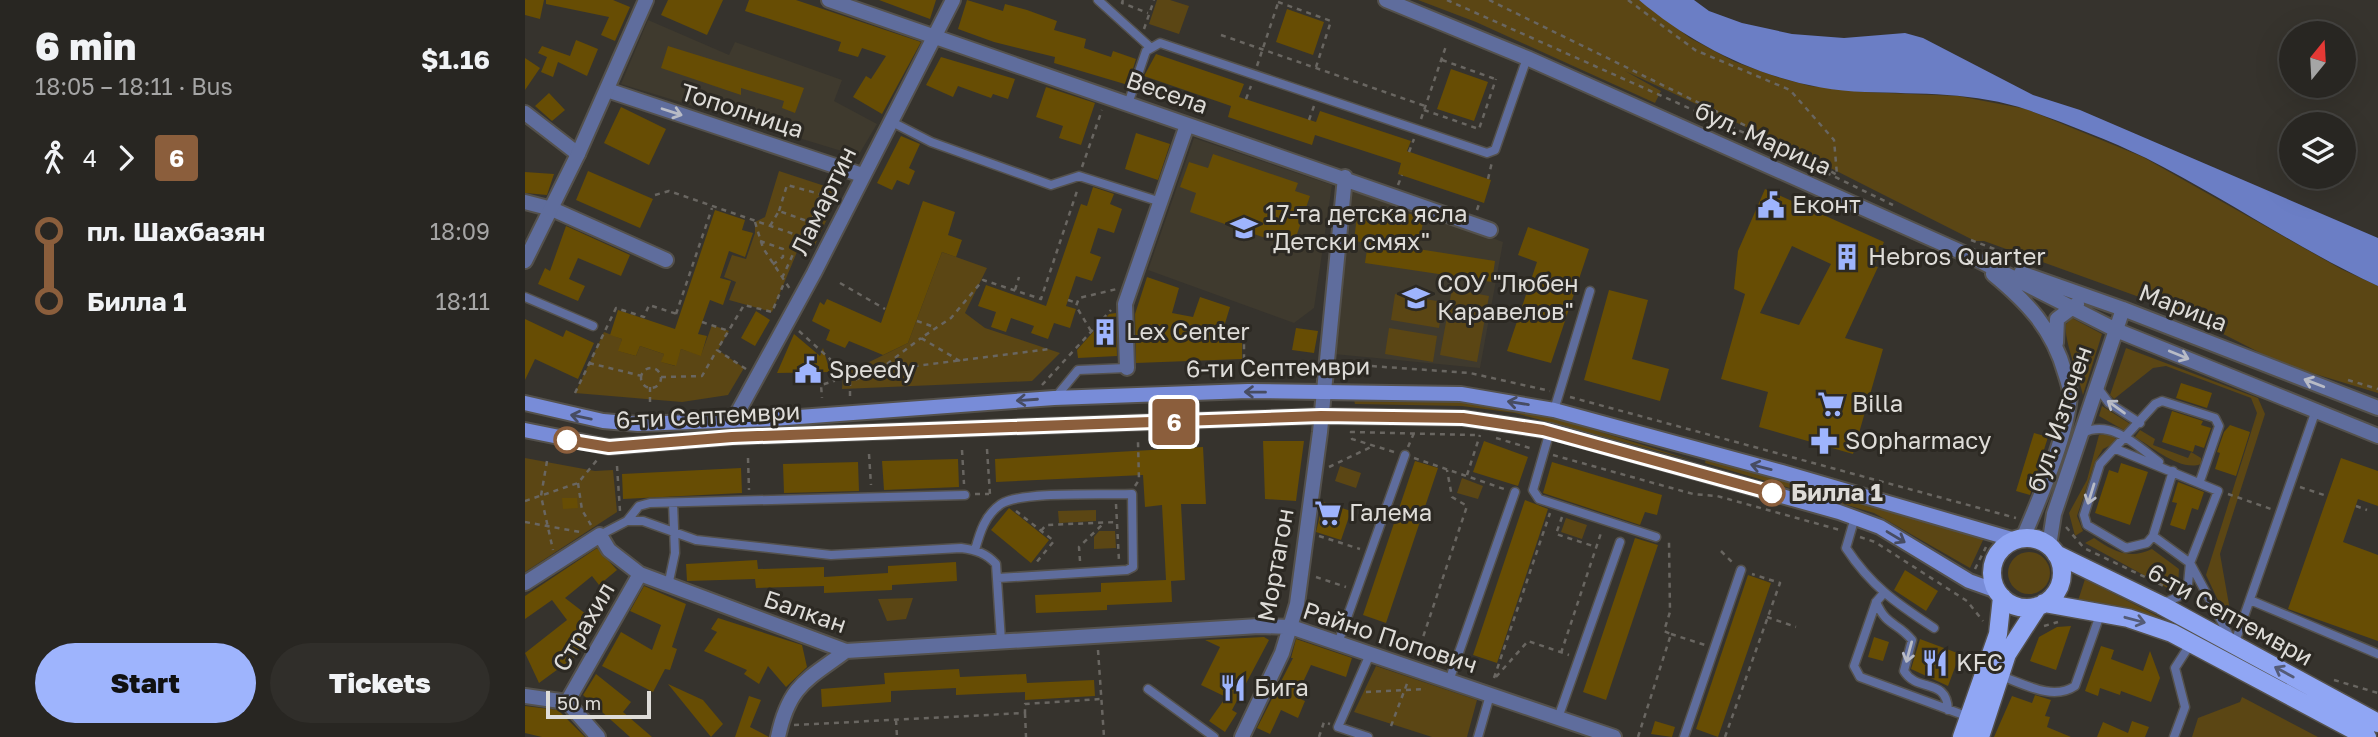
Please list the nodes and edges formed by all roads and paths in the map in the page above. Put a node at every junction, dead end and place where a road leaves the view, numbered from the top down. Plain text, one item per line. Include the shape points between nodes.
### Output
1 (646, 0) edge
2 (829, 0) edge
3 (953, 0) edge
4 (1098, 0) edge
5 (1123, 0) edge
6 (1154, 0) edge
7 (1386, 0) edge
8 (1447, 0) edge
9 (1489, 0) edge
10 (1628, 0) edge
11 (1278, 1) edge
12 (1150, 13) junction
13 (1221, 35) dead end
14 (932, 38) junction
15 (1141, 39) junction
16 (1446, 46) dead end
17 (1150, 47) junction
18 (1262, 50) junction
19 (1527, 58) junction
20 (1441, 60) junction
21 (1316, 68) junction
22 (1254, 75) junction
23 (607, 90) junction
24 (1106, 97) junction
25 (1317, 97) junction
26 (1246, 99) dead end
27 (1128, 104) junction
28 (1424, 108) junction
29 (525, 113) edge
30 (1309, 120) dead end
31 (890, 121) junction
32 (1187, 125) junction
33 (1417, 131) junction
34 (1789, 147) junction
35 (1495, 150) junction
36 (1409, 152) dead end
37 (578, 154) junction
38 (862, 175) junction
39 (1080, 177) junction
40 (1345, 177) junction
41 (1488, 179) dead end
42 (820, 194) junction
43 (655, 195) dead end
44 (525, 202) edge
45 (1161, 202) junction
46 (848, 204) junction
47 (712, 206) junction
48 (552, 209) junction
49 (779, 211) junction
50 (812, 221) junction
51 (755, 222) junction
52 (769, 226) junction
53 (1490, 230) dead end
54 (801, 237) junction
55 (1967, 239) dead end
56 (831, 240) junction
57 (759, 242) junction
58 (1970, 256) junction
59 (666, 260) dead end
60 (525, 261) edge
61 (2026, 262) dead end
62 (772, 265) junction
63 (1019, 276) dead end
64 (783, 281) junction
65 (840, 283) dead end
66 (1115, 288) dead end
67 (1015, 290) junction
68 (1590, 291) dead end
69 (1043, 292) junction
70 (1050, 294) dead end
71 (525, 296) edge
72 (2091, 297) junction
73 (800, 299) junction
74 (1068, 300) dead end
75 (1077, 303) junction
76 (2072, 307) junction
77 (885, 309) dead end
78 (1125, 309) junction
79 (2123, 309) junction
80 (788, 321) junction
81 (917, 321) dead end
82 (702, 322) dead end
83 (593, 326) dead end
84 (937, 328) junction
85 (2116, 330) junction
86 (729, 331) junction
87 (1091, 331) junction
88 (1241, 335) dead end
89 (921, 338) junction
90 (2056, 344) junction
91 (1050, 349) dead end
92 (717, 350) junction
93 (960, 361) junction
94 (589, 363) junction
95 (1127, 368) joint
96 (877, 371) junction
97 (757, 375) junction
98 (642, 376) junction
99 (661, 377) junction
100 (1244, 378) dead end
101 (2339, 378) dead end
102 (2097, 386) junction
103 (650, 387) junction
104 (1039, 387) dead end
105 (2378, 388) edge
106 (1323, 392) junction
107 (575, 393) dead end
108 (850, 396) dead end
109 (822, 398) dead end
110 (1054, 398) junction
111 (525, 403) edge
112 (650, 404) dead end
113 (2378, 408) edge
114 (1554, 410) junction
115 (2316, 410) junction
116 (1321, 416) junction
117 (733, 421) junction
118 (2140, 423) junction
119 (525, 430) edge
120 (1550, 431) junction
121 (2083, 433) junction
122 (1480, 435) junction
123 (2378, 436) edge
124 (2126, 439) junction
125 (1138, 442) dead end
126 (1373, 446) junction
127 (609, 447) junction
128 (987, 449) dead end
129 (2116, 449) junction
130 (962, 450) dead end
131 (1544, 452) junction
132 (869, 454) dead end
133 (1405, 455) junction
134 (748, 458) dead end
135 (547, 461) dead end
136 (617, 466) dead end
137 (1447, 470) junction
138 (2173, 471) junction
139 (1314, 475) junction
140 (1467, 476) junction
141 (2200, 481) junction
142 (578, 483) junction
143 (2290, 484) junction
144 (1515, 492) joint
145 (989, 494) junction
146 (1116, 494) junction
147 (1132, 494) junction
148 (965, 495) junction
149 (541, 496) junction
150 (2327, 496) dead end
151 (2237, 497) dead end
152 (872, 498) junction
153 (525, 500) edge
154 (750, 502) junction
155 (673, 503) junction
156 (1553, 503) junction
157 (1001, 504) junction
158 (2355, 506) dead end
159 (1565, 507) junction
160 (2367, 510) dead end
161 (991, 512) junction
162 (1996, 512) dead end
163 (2280, 512) junction
164 (1855, 517) junction
165 (1605, 521) junction
166 (525, 522) edge
167 (624, 522) junction
168 (1117, 522) junction
169 (1104, 523) junction
170 (548, 526) junction
171 (1041, 531) junction
172 (674, 532) junction
173 (1306, 532) junction
174 (1991, 533) junction
175 (1850, 534) junction
176 (600, 535) junction
177 (1656, 537) dead end
178 (2019, 539) junction
179 (2150, 539) junction
180 (1620, 542) dead end
181 (1669, 542) dead end
182 (1596, 547) junction
183 (2084, 548) dead end
184 (975, 550) junction
185 (2053, 550) junction
186 (1721, 551) dead end
187 (1370, 552) junction
188 (556, 563) junction
189 (2190, 563) junction
190 (1741, 570) junction
191 (1119, 571) junction
192 (1301, 572) junction
193 (1081, 573) junction
194 (640, 574) junction
195 (1025, 576) junction
196 (998, 578) junction
197 (1969, 581) junction
198 (525, 583) edge
199 (668, 586) junction
200 (1356, 590) junction
201 (1882, 594) junction
202 (2000, 594) junction
203 (2182, 594) junction
204 (1960, 597) junction
205 (2250, 600) junction
206 (1876, 602) junction
207 (2041, 605) junction
208 (2161, 605) junction
209 (2101, 612) junction
210 (1767, 617) junction
211 (1796, 626) dead end
212 (2241, 626) junction
213 (1291, 627) junction
214 (1934, 628) dead end
215 (1984, 630) dead end
216 (1671, 634) junction
217 (1100, 636) junction
218 (1001, 641) junction
219 (1338, 643) junction
220 (2191, 643) junction
221 (2234, 645) junction
222 (1714, 648) junction
223 (846, 651) junction
224 (1561, 653) junction
225 (1370, 654) junction
226 (2378, 654) edge
227 (1579, 659) junction
228 (1413, 669) junction
229 (2318, 672) dead end
230 (2001, 676) junction
231 (1494, 678) junction
232 (2329, 679) dead end
233 (1449, 681) junction
234 (1404, 688) junction
235 (1148, 689) dead end
236 (1435, 689) dead end
237 (1486, 693) junction
238 (2378, 693) edge
239 (1352, 694) junction
240 (525, 696) edge
241 (1101, 699) junction
242 (567, 702) junction
243 (2344, 706) junction
244 (2378, 709) edge
245 (1948, 710) junction
246 (1025, 713) junction
247 (1969, 717) junction
248 (1558, 718) junction
249 (896, 720) junction
250 (2378, 723) edge
251 (1391, 726) dead end
252 (780, 732) edge
253 (598, 737) edge
254 (897, 737) edge
255 (1026, 737) edge
256 (1104, 737) edge
257 (1214, 737) edge
258 (1242, 737) edge
259 (1368, 737) edge
260 (1478, 737) edge
261 (1614, 737) edge
262 (1638, 737) edge
263 (1684, 737) edge
264 (1725, 737) edge
265 (1962, 737) edge
266 (1980, 737) edge
267 (2174, 737) edge
268 (2367, 737) edge

1 - 23 street
2 - 14 street, Весела
3 - 14 street, Ламартин
4 - 15 lane
5 - 12 path
6 - 12 path
7 - 19 street, бул. Марица
8 - 34 path via 1785,151 1797,164 1898,208 1800,160
9 - 34 path
10 - 34 path via 1695,50 1790,90 1834,140 1837,174
11 - 18 path
11 - 21 path via 1331,21
12 - 15 path
13 - 18 path
14 - 24 street, Весела
14 - 31 street, Ламартин
15 - 17 lane
16 - 20 path
17 - 22 lane via 1165,44
17 - 27 lane
18 - 21 path
18 - 22 path
19 - 35 lane
19 - 58 street, бул. Марица
20 - 28 path
20 - 28 path via 1497,79 1479,129
21 - 28 path
22 - 25 lane
22 - 26 path
23 - 37 street
23 -> 38 street, Тополница
24 - 27 street, Весела
24 - 39 path
25 - 30 path
25 - 33 lane
27 - 32 street, Весела
28 - 33 path
29 - 37 street
31 - 38 street, Ламартин
31 - 39 lane via 930,142 1051,185
32 - 40 street, Весела
32 - 45 street
33 - 35 lane via 1478,153
33 - 36 path
35 - 41 path
37 - 48 street
38 - 46 street, Ламартин
39 - 45 lane
39 - 69 path
40 - 53 street, Весела
40 - 106 street, Мортагон
42 - 46 path
42 - 49 path via 787,185
42 - 50 path
43 - 47 path via 669,191
44 - 48 street
45 - 78 street
46 - 56 street, Ламартин
47 - 51 path
47 - 94 path via 678,314 649,304 643,317 616,309
48 - 59 street
48 - 60 street
49 - 50 path
49 - 52 path
50 - 56 path
51 - 52 path
51 - 57 path
52 - 54 path
54 - 56 path
54 - 64 path
55 - 61 path
56 - 73 street, Ламартин
57 - 62 path
57 - 62 path via 783,249 783,257
58 - 72 street, Марица
58 - 76 street, бул. Марица
58 - 90 street, бул. Източен via 2026,301
62 - 64 path
63 - 67 path
64 - 73 path
64 - 86 path via 772,312 744,305
65 - 77 path
66 - 75 path via 1079,298
67 - 69 path via 1041,299
67 - 84 path via 983,280
68 - 114 lane
69 - 70 path
71 - 83 lane
72 - 76 street
72 - 79 street, Марица
73 - 80 street, Ламартин
74 - 75 path
75 - 87 path
76 - 85 street, бул. Марица
76 - 90 street via 2057,319
78 - 87 path via 1111,310
78 - 95 street
79 - 85 street, бул. Източен
113 -> 79 street, Марица
80 - 97 street, Ламартин
80 - 109 path via 829,359 834,381 821,385
81 - 84 path
82 - 86 path
84 - 89 path
85 - 102 street, бул. Източен
85 -> 115 street, Марица
86 - 92 path
87 - 104 path
88 - 100 path
89 - 93 path
89 - 96 path
90 - 178 street, бул. Източен via 2070,391 2066,416
91 - 93 path
92 - 97 path
92 - 99 path via 702,376
93 - 96 path
94 - 98 path
94 - 107 path
95 - 110 lane via 1078,370
96 - 108 path via 850,382
97 - 117 street, Ламартин
98 - 99 path via 652,368
98 - 103 path
99 - 103 path via 658,385
101 - 105 path
118 -> 102 lane via 2109,403
102 - 121 street, бул. Източен
103 - 112 path
106 -> 110 main road, 6-ти Септември
114 -> 106 main road, 6-ти Септември via 1461,394
106 - 116 street, Мортагон
110 -> 117 main road, 6-ти Септември
117 -> 111 main road, 6-ти Септември via 603,421
174 -> 114 main road, 6-ти Септември
115 - 123 street, Марица
115 - 143 lane
116 - 120 main road, 6-ти Септември via 1463,418
116 - 127 main road, 6-ти Септември via 732,437
116 - 139 street, Мортагон
118 - 124 lane
118 - 141 lane via 2162,401 2215,418 2218,433
119 - 127 main road, 6-ти Септември
120 - 131 lane
120 - 164 main road, 6-ти Септември
121 - 124 lane via 2096,426
121 - 185 street, бул. Източен via 2054,514
122 - 126 path via 1351,432 1352,439
122 - 131 path
122 - 140 path
124 - 129 lane
124 - 138 lane
125 - 147 path via 1139,480
126 - 133 path
126 - 139 path
127 - 142 path
128 - 145 path
129 - 138 lane
129 -> 179 lane via 2100,464 2084,515 2087,525 2126,548
130 - 148 path
131 - 156 lane via 1533,490 1539,499
131 - 175 path
132 - 152 path
133 - 137 path
133 - 187 lane
134 - 154 path
135 - 149 path
136 - 167 path
137 - 140 path
137 - 228 path via 1452,497 1467,506
138 - 141 lane
138 - 179 lane
139 - 173 street, Мортагон
140 - 144 path
141 - 189 lane via 2218,491
142 - 149 path
142 - 176 path via 582,510
143 - 150 path
143 - 163 lane
144 - 233 lane
145 - 148 path
145 - 161 path
146 - 147 lane
146 - 157 lane via 1012,498
146 - 168 path
147 - 191 lane via 1135,556 1133,567
148 - 152 lane
149 - 153 path
149 - 170 path
151 - 163 path
152 - 154 lane
154 - 155 lane
155 - 167 lane via 639,506
155 - 172 lane
156 - 159 lane
156 - 231 path
157 - 161 lane
157 - 171 path
158 - 160 path
159 - 165 lane
159 - 182 path via 1556,534
161 - 184 lane
162 - 174 path
163 - 205 lane
164 - 175 lane
164 -> 197 main road, 6-ти Септември
165 - 177 lane
165 - 182 path
166 - 170 path
167 - 172 lane via 643,522
167 - 176 lane
168 - 169 path
168 - 191 path
169 - 171 path via 1046,525
169 - 193 path via 1079,547
170 - 176 path
170 - 188 path
171 - 195 path via 1054,541
172 - 184 lane via 720,544 831,555
172 - 199 lane
173 - 187 path
173 - 192 street, Мортагон
174 - 178 main road, 6-ти Септември
174 - 197 path
175 - 201 lane via 1846,548
175 - 204 path via 1875,542
176 - 188 street
176 - 194 street, Балкан via 609,550
178 - 185 main road, 6-ти Септември via 2037,539
178 - 202 main road via 1997,555 1992,567
179 - 189 lane
180 - 227 lane
181 - 216 path via 1669,612 1664,631
182 - 224 path
183 - 203 path
184 - 196 lane via 996,564
185 - 207 main road via 2062,576 2059,587
185 - 208 main road, 6-ти Септември
186 - 190 path
187 - 200 lane
188 - 198 street
189 - 203 lane
189 - 221 lane
190 - 210 path via 1780,583
190 - 222 lane
191 - 193 lane
192 - 200 path
192 - 213 street, Мортагон
193 - 195 lane
194 - 199 street, Балкан
194 - 242 street, Страхил
195 - 196 lane
196 - 218 lane
197 - 202 main road, 6-ти Септември
197 - 204 path
199 - 223 street, Балкан
200 - 219 lane
201 - 206 lane
201 - 214 lane
202 - 207 main road, 6-ти Септември via 2019,607
202 - 247 main road via 1997,634
203 - 208 lane
204 - 215 path via 1983,621
205 - 212 lane
205 - 226 lane
206 -> 245 lane via 1884,621 1904,630 1912,640 1904,671 1909,679 1940,690 1948,698
206 - 245 lane via 1854,666 1860,677
207 - 209 main road, 6-ти Септември
207 - 230 main road via 2018,634
208 - 221 main road, 6-ти Септември
209 -> 220 main road, 6-ти Септември via 2151,624
209 - 230 lane via 2075,686 2065,693
210 - 211 path
210 - 264 path
212 - 221 lane
212 - 229 path
213 - 217 street, Райно Попович
213 - 219 street, Райно Попович
213 - 258 street, Мортагон
216 - 222 path
216 - 262 path
217 - 218 street, Балкан
217 - 241 path
218 - 223 street, Балкан
219 - 225 street, Райно Попович
220 - 267 lane via 2175,668 2185,707
220 - 268 main road, 6-ти Септември
243 -> 221 main road, 6-ти Септември
222 - 263 lane
223 - 252 street via 796,688
224 - 227 path
224 - 231 path via 1528,641
225 - 228 street, Райно Попович
225 - 239 lane
227 - 248 lane
228 - 233 street, Райно Попович
228 - 234 path
230 - 266 main road
231 - 237 path
232 - 238 path
233 - 237 street, Райно Попович
234 - 236 path
234 - 239 path
234 - 251 path
235 - 257 lane
237 - 248 street, Райно Попович
237 - 260 lane
239 - 259 lane via 1338,727
240 - 242 street
241 - 246 path via 1025,704
241 - 256 path
242 - 253 street
243 - 244 main road
243 - 250 main road, 6-ти Септември
245 - 247 lane
246 - 249 path
246 - 255 path
247 - 265 main road
248 - 261 street, Райно Попович
249 - 252 path
249 - 254 path

